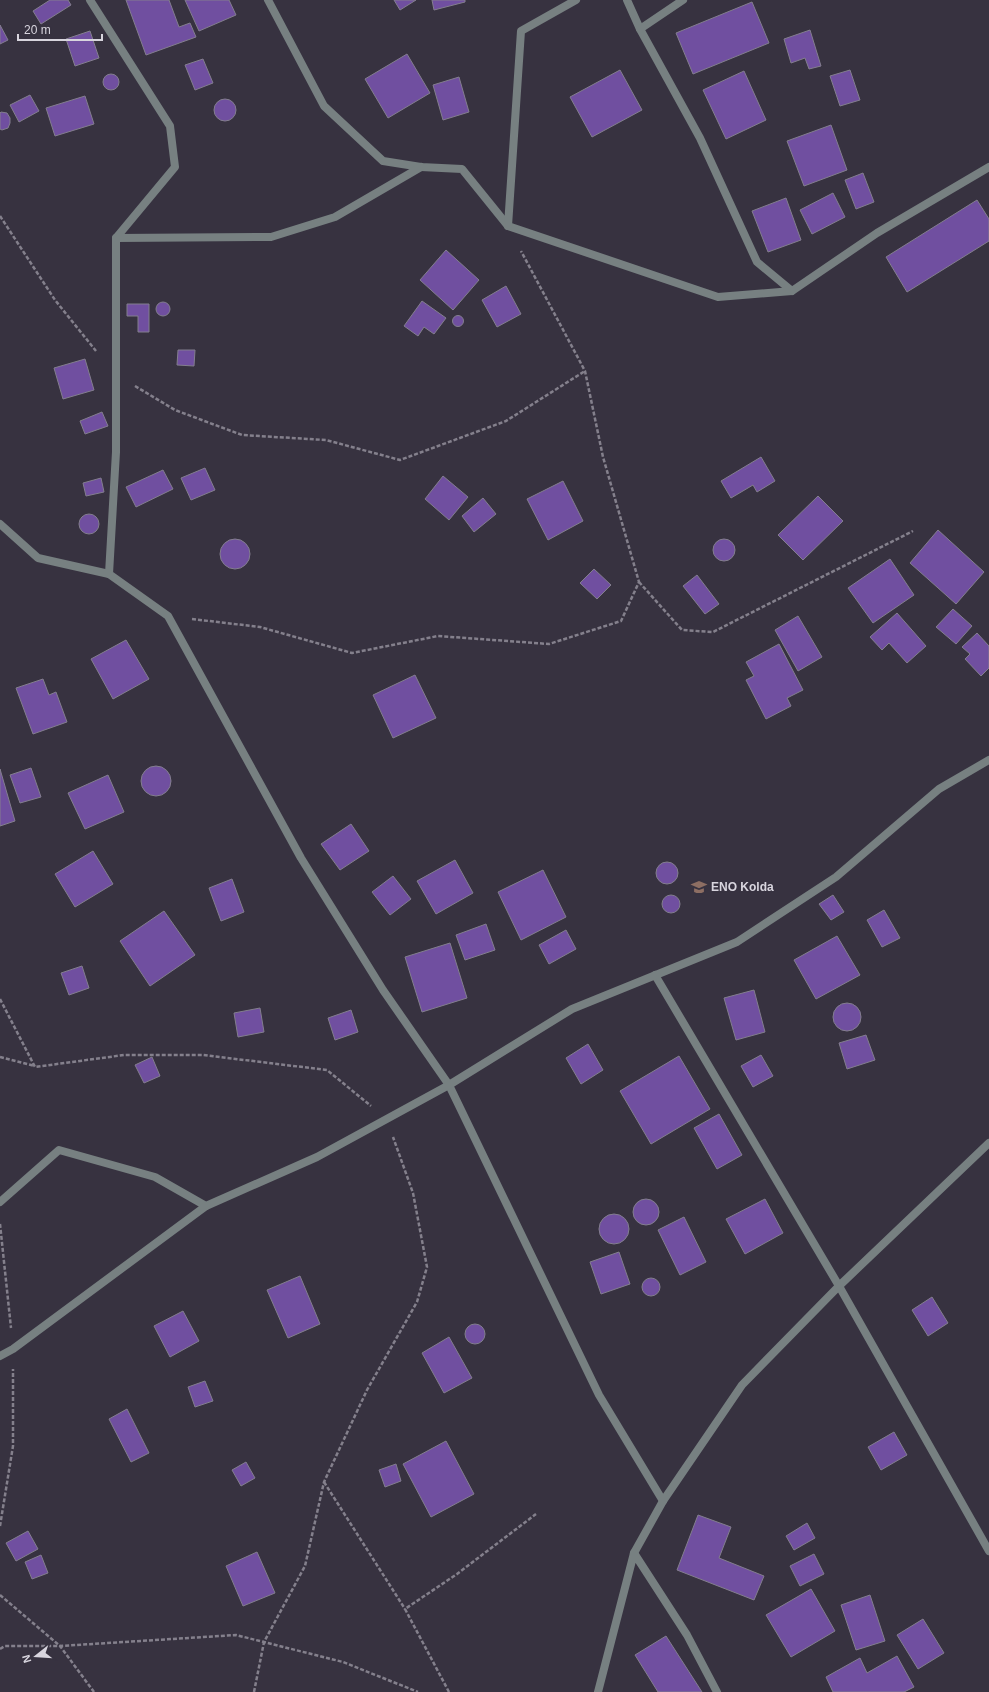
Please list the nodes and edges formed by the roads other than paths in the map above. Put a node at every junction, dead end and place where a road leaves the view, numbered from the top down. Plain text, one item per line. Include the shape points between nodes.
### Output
1 (90, 0) edge
2 (268, 0) edge
3 (576, 0) edge
4 (627, 0) edge
5 (683, 0) edge
6 (640, 29) junction
7 (421, 167) junction
8 (989, 167) edge
9 (508, 226) junction
10 (116, 238) junction
11 (792, 291) junction
12 (0, 524) edge
13 (109, 574) junction
14 (989, 760) edge
15 (655, 975) junction
16 (449, 1085) junction
17 (989, 1143) edge
18 (0, 1202) edge
19 (206, 1206) junction
20 (838, 1286) junction
21 (0, 1356) edge
22 (663, 1501) junction
23 (989, 1551) edge
24 (634, 1554) junction
25 (598, 1692) edge
26 (717, 1692) edge

1 - 10 street via 170,126 175,167
2 - 7 street via 324,106 383,161
3 - 9 street via 522,31
4 - 6 street
5 - 6 street
6 - 11 street via 700,138 757,262
7 - 9 street via 462,169
7 - 10 street via 335,217 271,237
8 - 11 street via 877,233
9 - 11 street via 718,297
10 - 13 street via 116,452
12 - 13 street via 38,558
13 - 16 street via 168,616 305,864 383,990
14 - 15 street via 938,789 836,877 737,942
15 - 16 street via 572,1009
15 - 20 street
16 - 19 street via 317,1157
16 - 22 street via 599,1395
17 - 20 street
18 - 19 street via 59,1150 155,1177
19 - 21 street
20 - 22 street via 742,1385
20 - 23 street
22 - 24 street
24 - 25 street
24 - 26 street via 687,1634

